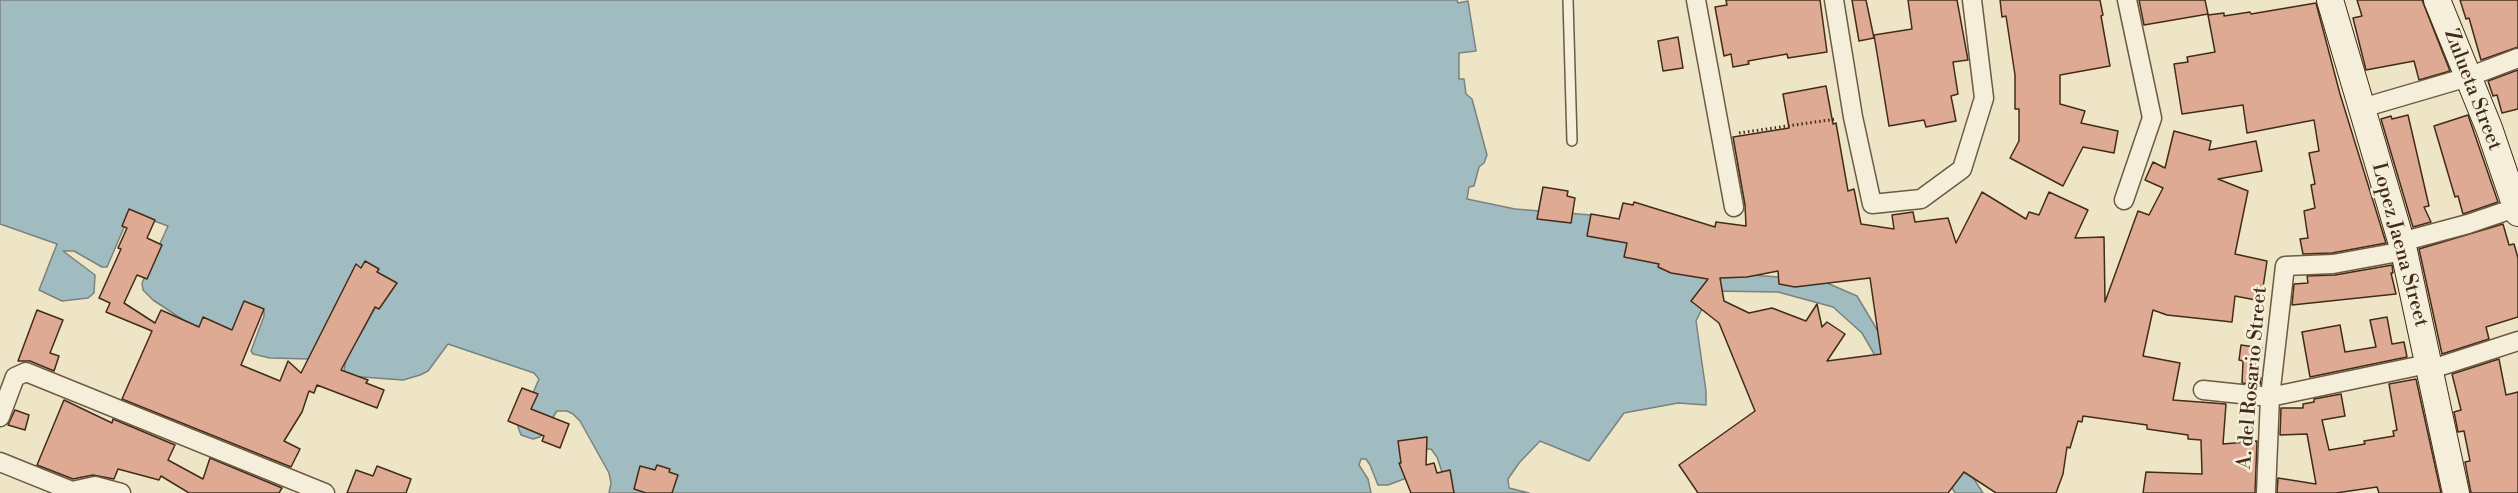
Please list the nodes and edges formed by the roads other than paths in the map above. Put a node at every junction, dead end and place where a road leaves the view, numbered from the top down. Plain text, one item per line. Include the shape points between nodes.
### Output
1 (1568, 0) edge
2 (1696, 0) edge
3 (1834, 0) edge
4 (1972, 0) edge
5 (2127, 0) edge
6 (2330, 0) edge
7 (2437, 0) edge
8 (2518, 57) edge
9 (2468, 77) junction
10 (2362, 108) junction
11 (1572, 141) dead end
12 (2124, 200) dead end
13 (1734, 207) dead end
14 (2517, 209) edge
15 (2402, 246) junction
16 (2518, 341) edge
17 (2429, 366) junction
18 (2203, 390) dead end
19 (2270, 397) junction
20 (0, 417) edge
21 (0, 462) edge
22 (121, 493) edge
23 (325, 493) edge
24 (2266, 493) edge
25 (2456, 493) edge

1 - 11 lane
2 - 13 street
3 - 4 street via 1872,204 1921,199 1962,169 1984,98
5 - 12 street via 2152,118
6 - 10 street, Lopez Jaena Street
7 - 9 street, Zulueta Street
8 - 9 street
9 - 10 street
9 - 14 street, Zulueta Street
10 - 15 street, Lopez Jaena Street
14 - 15 street
15 - 17 street, Lopez Jaena Street
15 - 19 street, A. del Rosario Street via 2333,264 2285,267
16 - 17 street via 2441,366
17 - 19 street
17 - 25 street, Lopez Jaena Street
18 - 19 street
19 - 24 street, A. del Rosario Street
20 - 23 street via 15,377 26,372
21 - 22 street via 72,491 95,486

